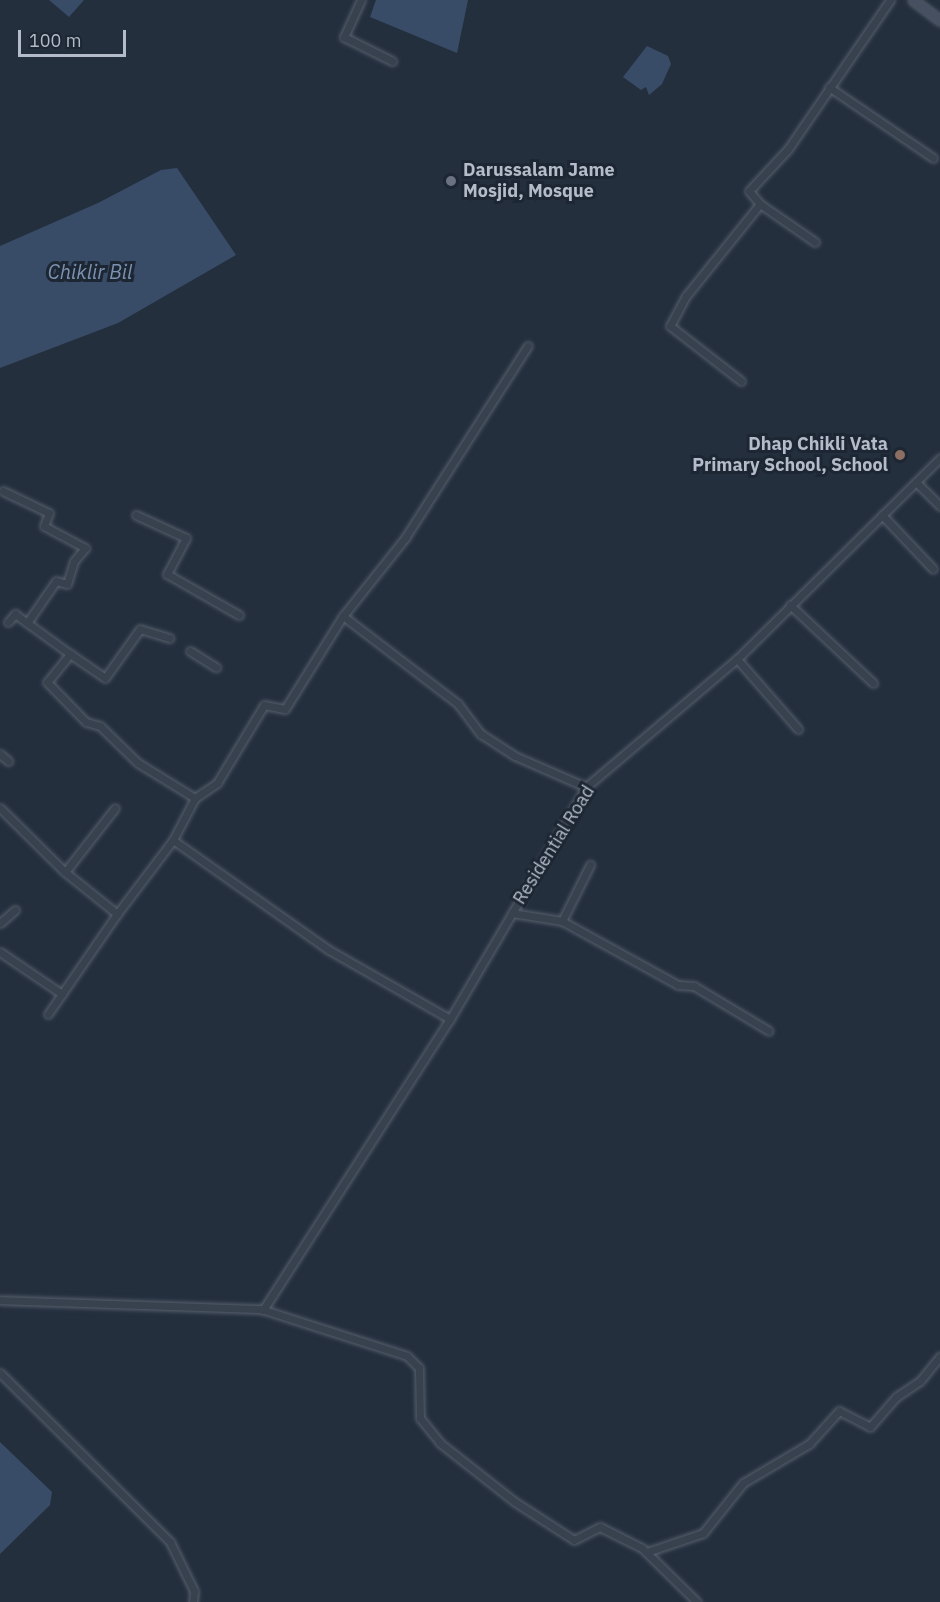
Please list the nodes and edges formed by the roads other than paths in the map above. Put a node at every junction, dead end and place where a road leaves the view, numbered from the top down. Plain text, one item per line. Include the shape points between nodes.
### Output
1 (361, 0) edge
2 (890, 0) edge
3 (913, 0) edge
4 (940, 20) edge
5 (392, 62) dead end
6 (829, 87) junction
7 (933, 158) dead end
8 (760, 204) junction
9 (815, 242) dead end
10 (528, 346) dead end
11 (741, 381) dead end
12 (940, 458) edge
13 (916, 482) junction
14 (3, 491) dead end
15 (940, 506) edge
16 (136, 514) dead end
17 (882, 515) junction
18 (933, 569) dead end
19 (790, 605) junction
20 (239, 615) dead end
21 (343, 616) junction
22 (8, 622) dead end
23 (27, 623) junction
24 (170, 638) dead end
25 (190, 651) dead end
26 (70, 654) junction
27 (737, 658) junction
28 (216, 667) dead end
29 (873, 683) dead end
30 (798, 729) dead end
31 (0, 754) edge
32 (8, 761) dead end
33 (586, 787) junction
34 (195, 798) junction
35 (0, 808) edge
36 (115, 808) dead end
37 (173, 840) junction
38 (590, 865) dead end
39 (65, 872) junction
40 (15, 910) dead end
41 (512, 913) junction
42 (117, 914) junction
43 (562, 921) junction
44 (0, 923) edge
45 (0, 952) edge
46 (62, 994) junction
47 (48, 1014) dead end
48 (450, 1018) junction
49 (769, 1031) dead end
50 (0, 1300) edge
51 (263, 1310) junction
52 (940, 1356) edge
53 (0, 1373) edge
54 (647, 1552) junction
55 (193, 1602) edge
56 (697, 1602) edge

1 - 5 street via 344,36
2 - 6 street
3 - 4 main road
6 - 7 street
6 - 8 street via 788,148 749,191
8 - 9 street
8 - 11 street via 686,296 670,326
10 - 21 street via 405,538
12 - 13 street, Residential Road
13 - 15 street
13 - 17 street, Residential Road
14 - 23 street via 49,513 44,526 85,549 74,561 67,584 56,581
16 - 20 street via 186,537 167,574
17 - 18 street
17 - 19 street, Residential Road
19 - 27 street, Residential Road
19 - 29 street
21 - 33 street via 458,704 481,734 515,756
21 - 34 street via 285,709 264,705 218,783
22 - 23 street via 15,614
23 - 26 street
24 - 26 street via 140,629 105,678
25 - 28 street
26 - 34 street via 47,682 86,722 100,726 138,763
27 - 30 street
27 - 33 street, Residential Road
31 - 32 street
33 - 41 street, Residential Road
34 - 37 street
35 - 39 street
36 - 39 street
37 - 42 street
37 - 48 street via 330,950
38 - 43 street
39 - 42 street
40 - 44 street
41 - 43 street
41 - 48 street, Residential Road
42 - 46 street
43 - 49 street via 678,985 694,986
45 - 46 street
46 - 47 street
48 - 51 street, Residential Road
50 - 51 street
51 - 54 street via 407,1356 419,1368 420,1418 440,1443 515,1502 574,1540 600,1527
52 - 54 street via 920,1381 896,1397 870,1426 839,1411 809,1444 743,1483 703,1533
53 - 55 street via 170,1542 194,1591
54 - 56 street

